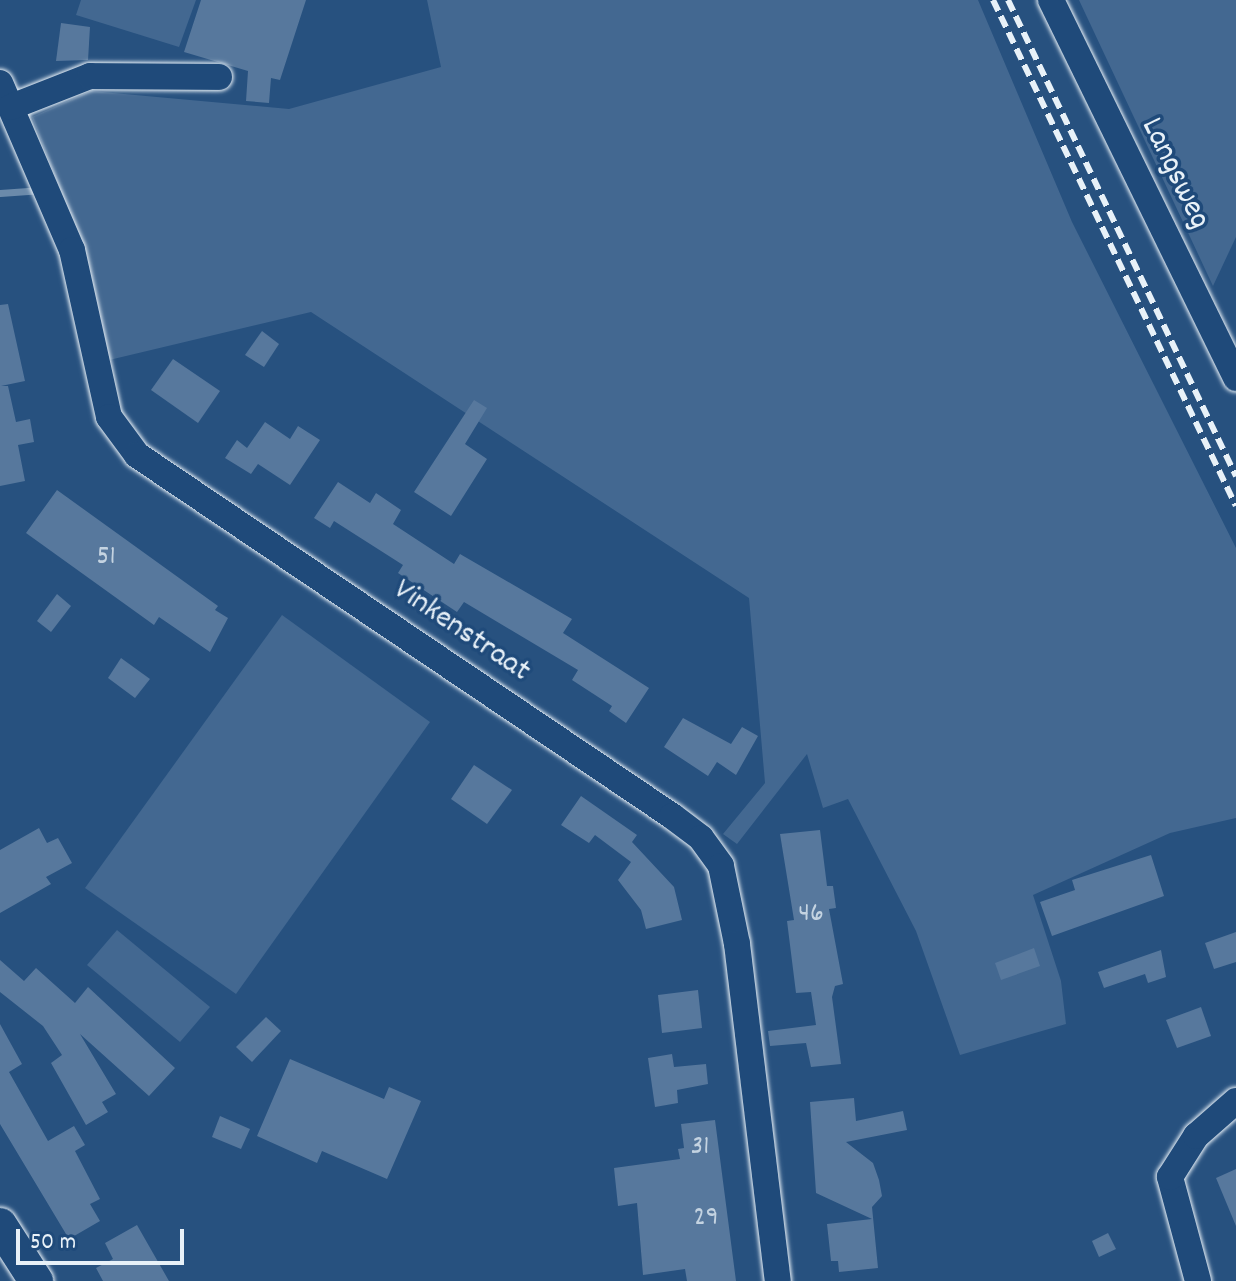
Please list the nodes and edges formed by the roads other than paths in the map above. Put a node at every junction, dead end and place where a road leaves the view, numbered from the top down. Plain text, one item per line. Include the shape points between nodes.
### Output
1 (1051, 0) edge
2 (219, 77) dead end
3 (5, 95) edge
4 (1236, 378) edge
5 (1236, 1101) edge
6 (0, 1225) edge
7 (36, 1281) edge
8 (778, 1281) edge
9 (1198, 1281) edge

1 - 4 street, Langsweg
2 - 3 street via 90,76
3 - 8 street, Vinkenstraat via 72,250 109,417 137,455 672,816 701,838 721,866 743,989
5 - 9 street via 1196,1136 1170,1177
6 - 7 main road

